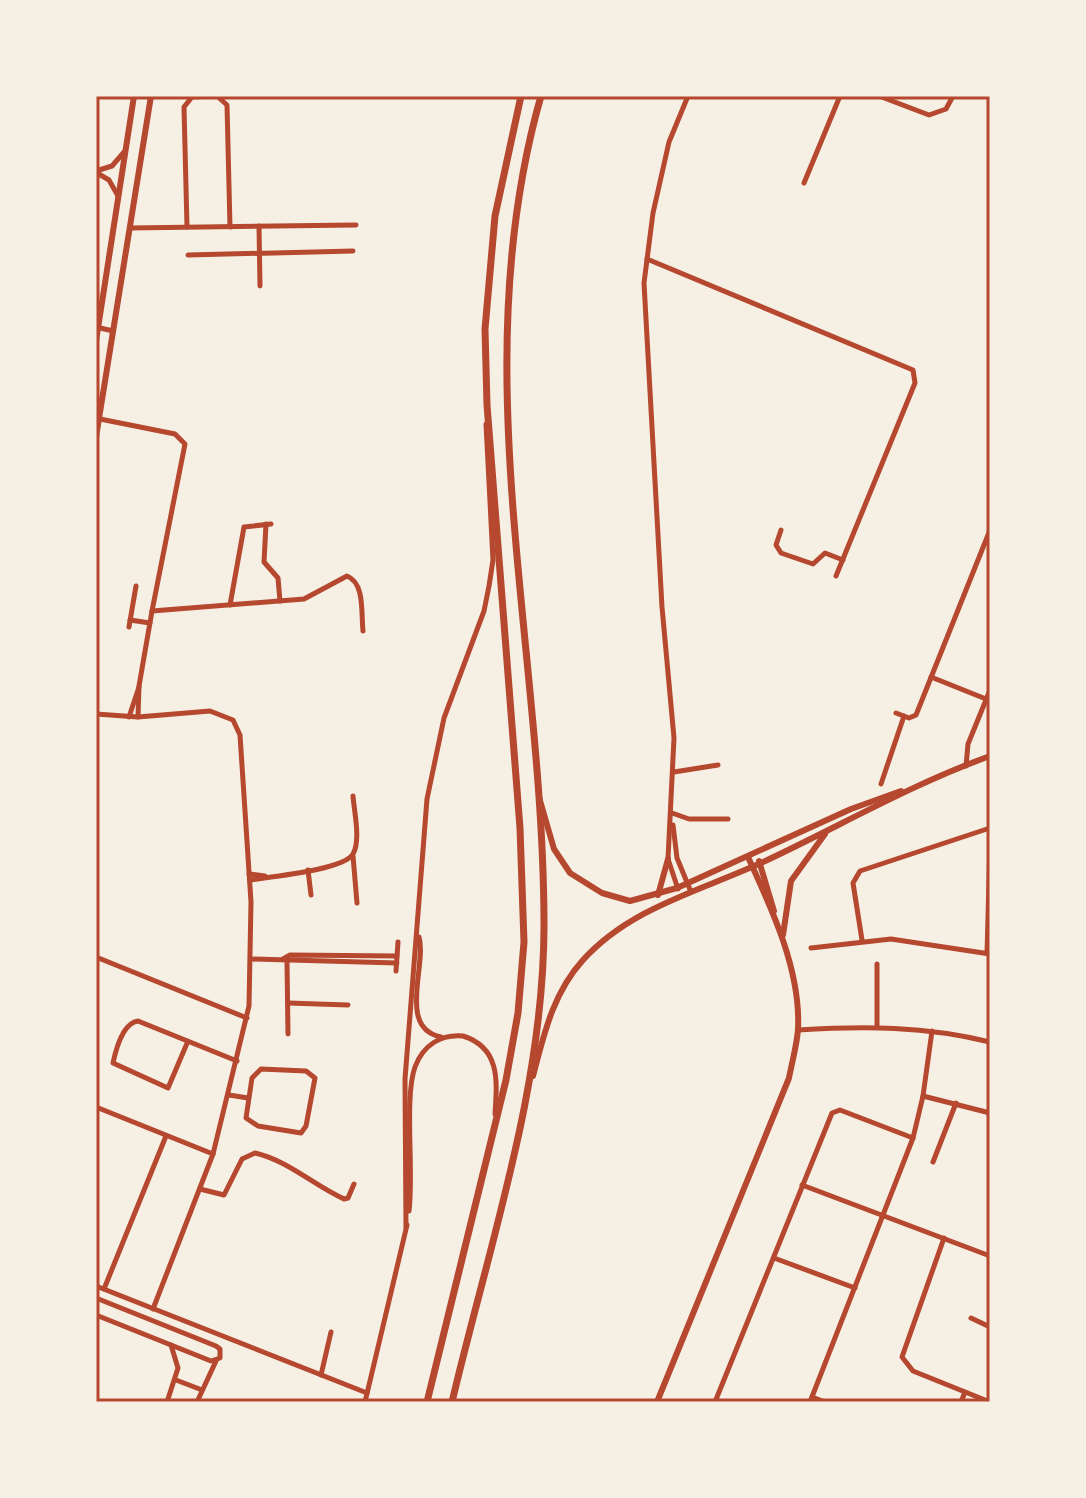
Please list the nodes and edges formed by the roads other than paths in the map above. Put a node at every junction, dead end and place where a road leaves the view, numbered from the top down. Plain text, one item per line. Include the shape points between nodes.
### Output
1 (134, 96) edge
2 (151, 96) edge
3 (216, 96) edge
4 (521, 96) edge
5 (541, 96) edge
6 (688, 96) edge
7 (840, 96) edge
8 (879, 96) edge
9 (952, 99) edge
10 (125, 150) junction
11 (96, 172) edge
12 (804, 183) dead end
13 (118, 196) junction
14 (116, 210) junction
15 (356, 225) dead end
16 (259, 226) junction
17 (187, 227) junction
18 (230, 227) junction
19 (130, 228) junction
20 (353, 251) dead end
21 (259, 253) junction
22 (188, 255) dead end
23 (647, 259) junction
24 (260, 286) dead end
25 (97, 328) edge
26 (113, 331) junction
27 (96, 341) edge
28 (487, 405) junction
29 (100, 419) junction
30 (96, 437) edge
31 (781, 530) dead end
32 (990, 530) edge
33 (843, 560) junction
34 (836, 576) dead end
35 (136, 586) dead end
36 (280, 601) junction
37 (230, 605) junction
38 (152, 611) junction
39 (150, 623) junction
40 (363, 631) dead end
41 (931, 677) junction
42 (139, 686) junction
43 (990, 690) edge
44 (986, 699) junction
45 (896, 713) dead end
46 (96, 714) edge
47 (904, 716) junction
48 (129, 717) junction
49 (138, 717) junction
50 (990, 756) edge
51 (718, 765) dead end
52 (966, 766) junction
53 (674, 772) junction
54 (881, 784) dead end
55 (916, 787) junction
56 (353, 796) dead end
57 (539, 797) junction
58 (672, 814) junction
59 (728, 819) dead end
60 (990, 828) edge
61 (829, 830) junction
62 (990, 844) edge
63 (757, 854) junction
64 (353, 855) junction
65 (748, 857) junction
66 (668, 859) junction
67 (760, 863) junction
68 (752, 867) junction
69 (308, 870) junction
70 (250, 877) junction
71 (687, 883) junction
72 (677, 888) junction
73 (691, 892) junction
74 (311, 895) dead end
75 (658, 895) junction
76 (681, 896) junction
77 (357, 903) dead end
78 (776, 919) junction
79 (417, 932) junction
80 (782, 938) junction
81 (862, 940) junction
82 (398, 942) dead end
83 (811, 948) dead end
84 (988, 953) edge
85 (96, 957) edge
86 (251, 959) junction
87 (285, 960) junction
88 (397, 960) junction
89 (877, 964) dead end
90 (396, 971) dead end
91 (288, 1003) junction
92 (348, 1005) dead end
93 (247, 1018) junction
94 (877, 1026) junction
95 (798, 1030) junction
96 (932, 1031) junction
97 (288, 1034) dead end
98 (442, 1037) junction
99 (188, 1041) junction
100 (990, 1042) edge
101 (237, 1061) junction
102 (229, 1095) junction
103 (923, 1096) junction
104 (248, 1098) junction
105 (956, 1103) junction
106 (96, 1107) edge
107 (524, 1110) junction
108 (990, 1113) edge
109 (493, 1135) junction
110 (166, 1136) junction
111 (913, 1138) junction
112 (213, 1154) junction
113 (933, 1162) dead end
114 (354, 1184) dead end
115 (802, 1185) junction
116 (200, 1189) junction
117 (882, 1216) junction
118 (406, 1228) junction
119 (944, 1238) junction
120 (990, 1256) edge
121 (774, 1258) junction
122 (96, 1286) edge
123 (855, 1288) junction
124 (104, 1289) junction
125 (96, 1298) edge
126 (153, 1309) junction
127 (96, 1315) edge
128 (971, 1318) dead end
129 (990, 1327) edge
130 (331, 1332) dead end
131 (170, 1344) junction
132 (216, 1361) junction
133 (321, 1375) junction
134 (176, 1380) junction
135 (202, 1390) junction
136 (965, 1392) junction
137 (367, 1393) junction
138 (811, 1399) edge
139 (167, 1402) edge
140 (197, 1402) edge
141 (365, 1402) edge
142 (427, 1402) edge
143 (452, 1402) edge
144 (660, 1402) edge
145 (715, 1402) edge
146 (825, 1402) edge
147 (961, 1402) edge
148 (990, 1402) edge

1 - 10 street
2 - 19 street
3 - 17 street via 192,97 184,107
3 - 18 street via 227,105
4 - 28 main road via 490,254
5 - 57 main road via 511,237 504,349
6 - 23 street via 669,142
7 - 12 street
8 - 9 street via 929,115 940,113
10 - 11 street via 112,166
10 - 13 street
11 - 13 street via 109,180
13 - 14 street
14 - 19 street
14 - 25 street
15 - 16 street
16 - 18 street
16 - 21 street
17 - 18 street
17 - 19 street
19 - 26 street
20 - 21 street
21 - 22 street
21 - 24 street
23 - 33 street via 913,370 915,383
23 - 53 street via 644,299
25 - 26 street
25 - 27 street
26 - 29 street
28 - 79 street via 491,573 484,611 436,745
28 - 109 main road via 524,888 518,1013
29 - 30 street
29 - 38 street via 183,439
31 - 33 street via 776,545 781,553 813,564 825,553
32 - 41 street
33 - 34 street
35 - 39 street via 130,623
36 - 37 street
36 - 37 street via 278,578 264,565 269,524 244,527
36 - 40 street via 304,599 338,577 351,577 359,587
37 - 38 street
38 - 39 street
39 - 42 street
41 - 44 street
41 - 47 street via 916,715
42 - 48 street
42 - 49 street
43 - 44 street
44 - 52 street via 968,744
45 - 47 street
46 - 48 street
47 - 54 street
48 - 49 street
49 - 70 street via 210,711 233,720 240,735
50 - 52 street
51 - 53 street
52 - 55 street
53 - 58 street
55 - 61 street
55 - 63 street via 851,809
56 - 64 street
57 - 75 street via 554,849 570,873 612,897 630,901
57 - 107 main road via 544,924
58 - 59 street
58 - 66 street
58 - 71 street via 677,858
60 - 81 street via 860,871 853,883
61 - 67 street
61 - 80 street via 791,881
62 - 84 street
63 - 65 street
63 - 67 street
64 - 69 street via 335,866
64 - 77 street
65 - 68 street
65 - 71 street
66 - 72 street
66 - 75 street
67 - 68 street
67 - 78 street
68 - 73 street
68 - 78 street
69 - 70 street
69 - 74 street
70 - 86 street
71 - 72 street
71 - 73 street
72 - 75 street
72 - 76 street
73 - 76 street
76 - 107 street via 617,928 565,983 553,1005
78 - 80 street
79 - 98 street via 417,1016 426,1031
79 - 118 street via 405,1079
80 - 95 street
81 - 83 street
81 - 84 street
82 - 88 street
85 - 93 street
86 - 87 street
86 - 93 street
87 - 88 street via 290,955
87 - 91 street
88 - 90 street
89 - 94 street
91 - 92 street
91 - 97 street
93 - 101 street
94 - 95 street
94 - 96 street
95 - 144 street via 789,1078
96 - 100 street
96 - 103 street
98 - 109 street via 473,1039 490,1056 497,1078
98 - 118 street via 415,1068
99 - 99 street via 132,1021 113,1063 168,1088
99 - 101 street
101 - 102 street
102 - 104 street
102 - 112 street
103 - 105 street
103 - 111 street
104 - 104 street via 244,1114 250,1122 301,1133 315,1078 306,1071 261,1069 252,1078
105 - 108 street
105 - 113 street
106 - 110 street
107 - 143 main road
109 - 142 main road
110 - 112 street
110 - 124 street
111 - 115 street via 835,1110
111 - 117 street
112 - 116 street
114 - 116 street via 344,1199 255,1153 242,1159 224,1195
115 - 117 street
115 - 121 street
116 - 126 street
117 - 119 street
117 - 123 street
118 - 137 street
119 - 120 street
119 - 136 street via 902,1357 913,1371
121 - 123 street
121 - 145 street
122 - 124 street
123 - 138 street
124 - 126 street
125 - 132 street via 216,1346 221,1354
126 - 133 street
127 - 131 street
128 - 129 street
130 - 133 street
131 - 132 street
131 - 134 street via 177,1361
132 - 135 street
133 - 137 street
134 - 135 street
134 - 139 street
135 - 140 street
136 - 147 street
136 - 148 street
137 - 141 street
138 - 146 street

